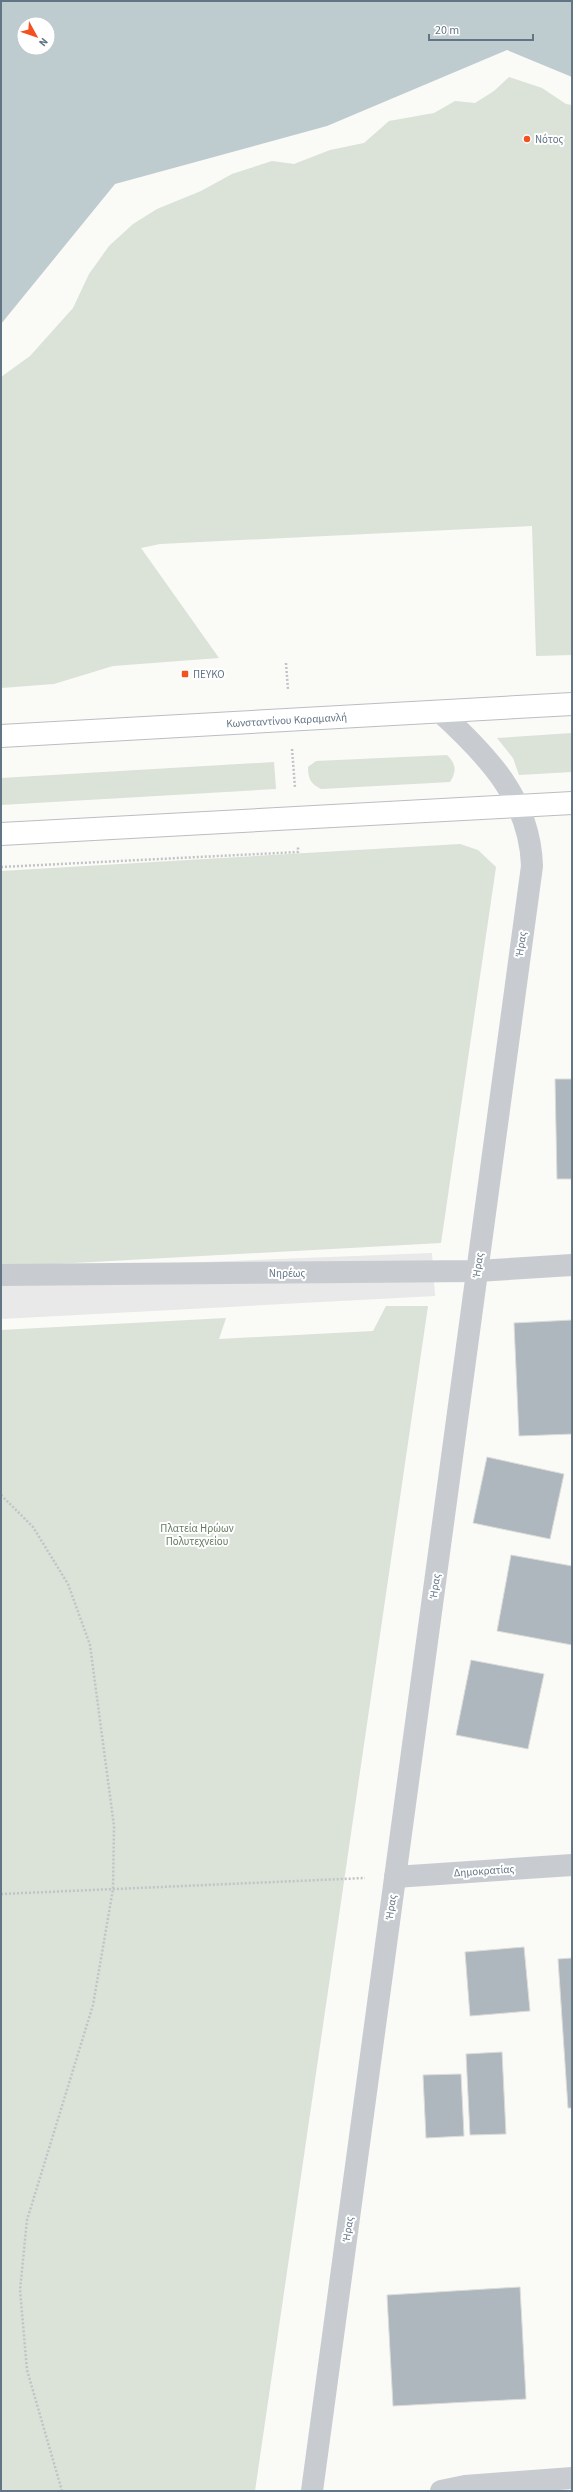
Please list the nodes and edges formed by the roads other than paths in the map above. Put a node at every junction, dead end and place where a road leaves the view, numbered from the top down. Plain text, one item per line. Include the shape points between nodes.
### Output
1 (572, 704) edge
2 (440, 712) junction
3 (1, 736) edge
4 (572, 803) edge
5 (520, 807) junction
6 (1, 834) edge
7 (572, 1265) edge
8 (477, 1271) junction
9 (1, 1275) edge
10 (572, 1865) edge
11 (395, 1877) junction
12 (572, 2478) edge
13 (312, 2491) edge
14 (441, 2491) edge

1 - 2 highway, Κωνσταντίνου Καραμανλή
2 - 3 highway, Κωνσταντίνου Καραμανλή
2 - 5 street, Ήρας via 471,740
4 - 5 highway
5 - 6 highway
5 - 8 street, Ήρας via 532,846 532,866
7 - 8 street, Νηρέως
8 - 9 street, Νηρέως
8 - 11 street, Ήρας
10 - 11 street, Δημοκρατίας
11 - 13 street, Ήρας
12 - 14 street via 465,2486

